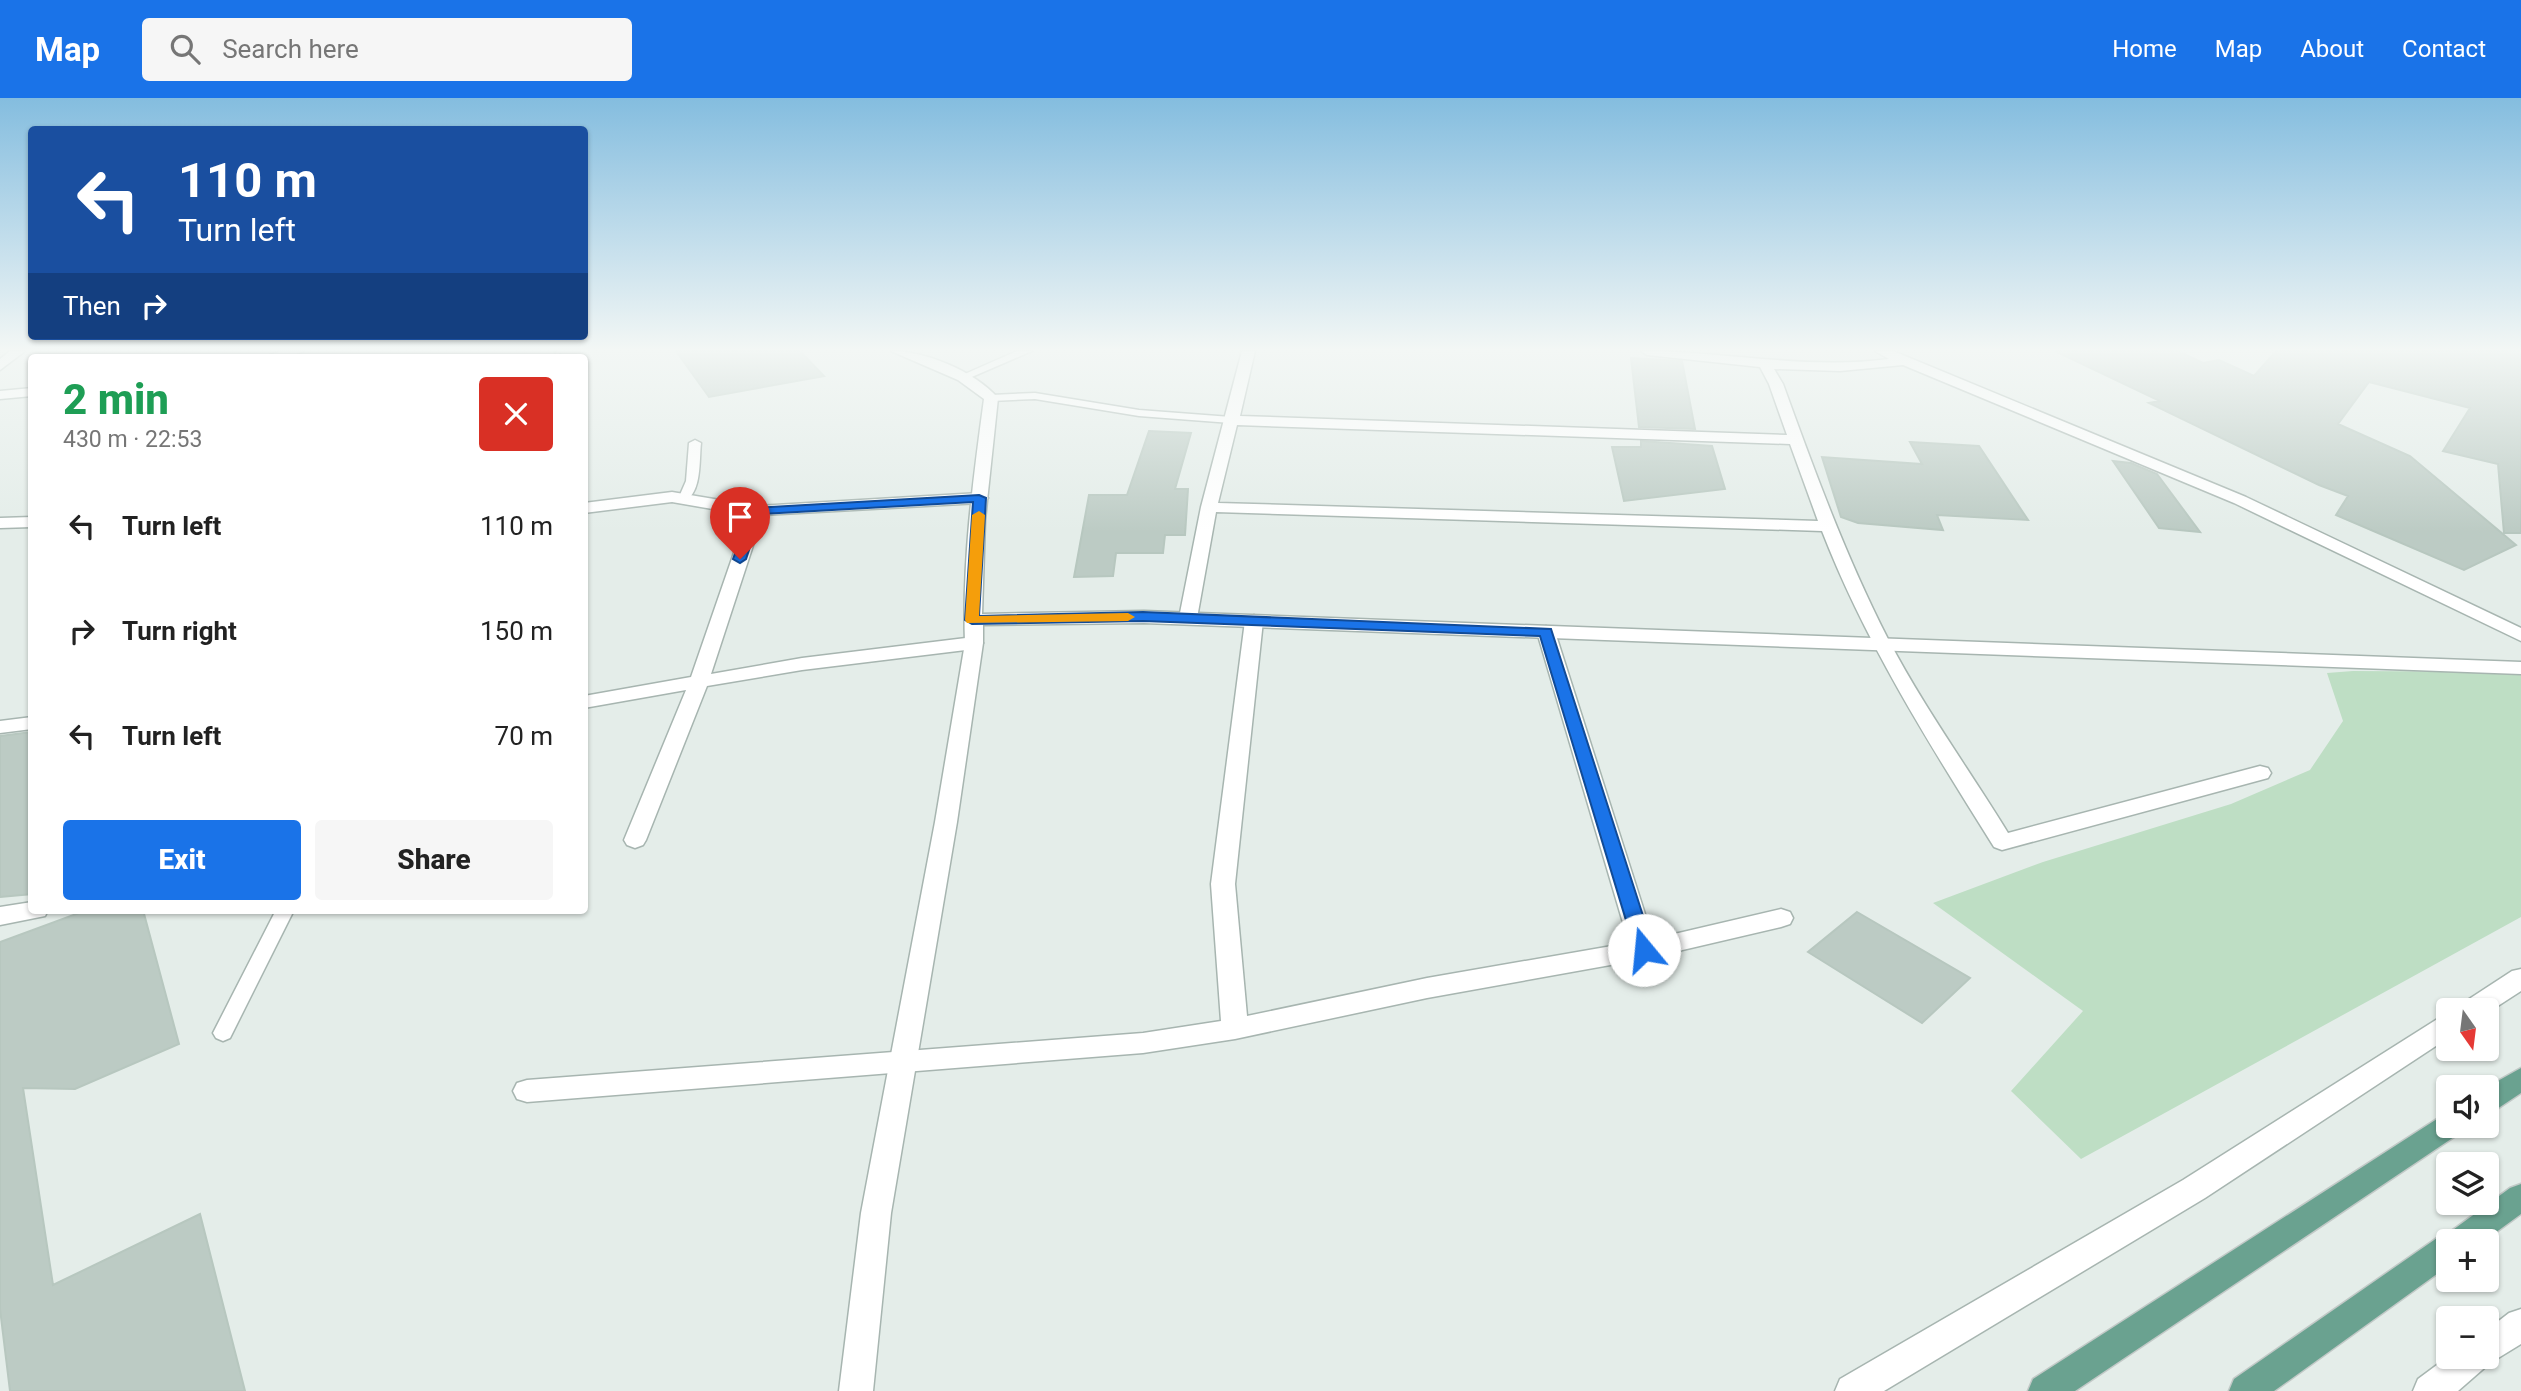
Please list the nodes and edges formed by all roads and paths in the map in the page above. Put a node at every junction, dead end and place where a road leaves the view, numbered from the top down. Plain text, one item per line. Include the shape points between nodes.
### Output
1 (989, 411) edge
2 (1129, 411) edge
3 (1233, 411) edge
4 (1786, 411) edge
5 (2026, 411) edge
6 (1231, 420) junction
7 (1796, 440) junction
8 (695, 443) dead end
9 (685, 497) junction
10 (979, 498) junction
11 (1209, 507) junction
12 (588, 508) edge
13 (756, 511) junction
14 (26, 522) edge
15 (0, 523) edge
16 (1826, 526) junction
17 (0, 538) edge
18 (1188, 618) junction
19 (972, 620) junction
20 (1254, 621) junction
21 (1546, 632) junction
22 (2521, 635) edge
23 (974, 643) junction
24 (1881, 644) junction
25 (2521, 668) edge
26 (699, 682) junction
27 (588, 701) edge
28 (28, 724) edge
29 (0, 727) edge
30 (2260, 773) dead end
31 (635, 841) dead end
32 (28, 911) edge
33 (283, 914) edge
34 (0, 916) edge
35 (1781, 918) dead end
36 (1644, 950) junction
37 (2521, 978) edge
38 (2490, 998) edge
39 (1236, 1029) junction
40 (223, 1033) dead end
41 (2436, 1033) edge
42 (903, 1063) junction
43 (2521, 1079) edge
44 (527, 1091) dead end
45 (2499, 1093) edge
46 (2436, 1134) edge
47 (2521, 1197) edge
48 (2476, 1229) edge
49 (2436, 1256) edge
50 (2521, 1324) edge
51 (2499, 1340) edge
52 (2460, 1369) edge
53 (856, 1391) edge
54 (1852, 1391) edge
55 (2045, 1391) edge
56 (2246, 1391) edge
57 (2430, 1391) edge

1 - 10 street
2 - 6 lane
3 - 6 street
4 - 7 street
5 - 22 street via 2240,500
6 - 7 street
6 - 11 street
7 - 16 street
8 - 9 lane via 692,481
9 - 12 street
9 - 13 street
10 - 13 street
10 - 19 street
11 - 16 street
11 - 18 street
13 - 26 street
14 - 15 street
14 - 17 street
16 - 24 street
18 - 19 street
18 - 20 street
19 - 23 street
20 - 21 street
20 - 39 street via 1223,884
21 - 24 street
21 - 36 street
23 - 26 street
23 - 42 street
24 - 25 street
24 - 30 street via 2002,842
26 - 27 street
26 - 31 street
28 - 29 street
32 - 34 street
33 - 40 lane
35 - 36 street
36 - 39 street via 1427,988
37 - 38 street
39 - 42 street via 1143,1043
41 - 54 street via 2193,1189
42 - 44 street
42 - 53 street via 876,1213
43 - 45 main road
46 - 55 main road
47 - 48 main road
49 - 56 main road
50 - 51 street
52 - 57 street

